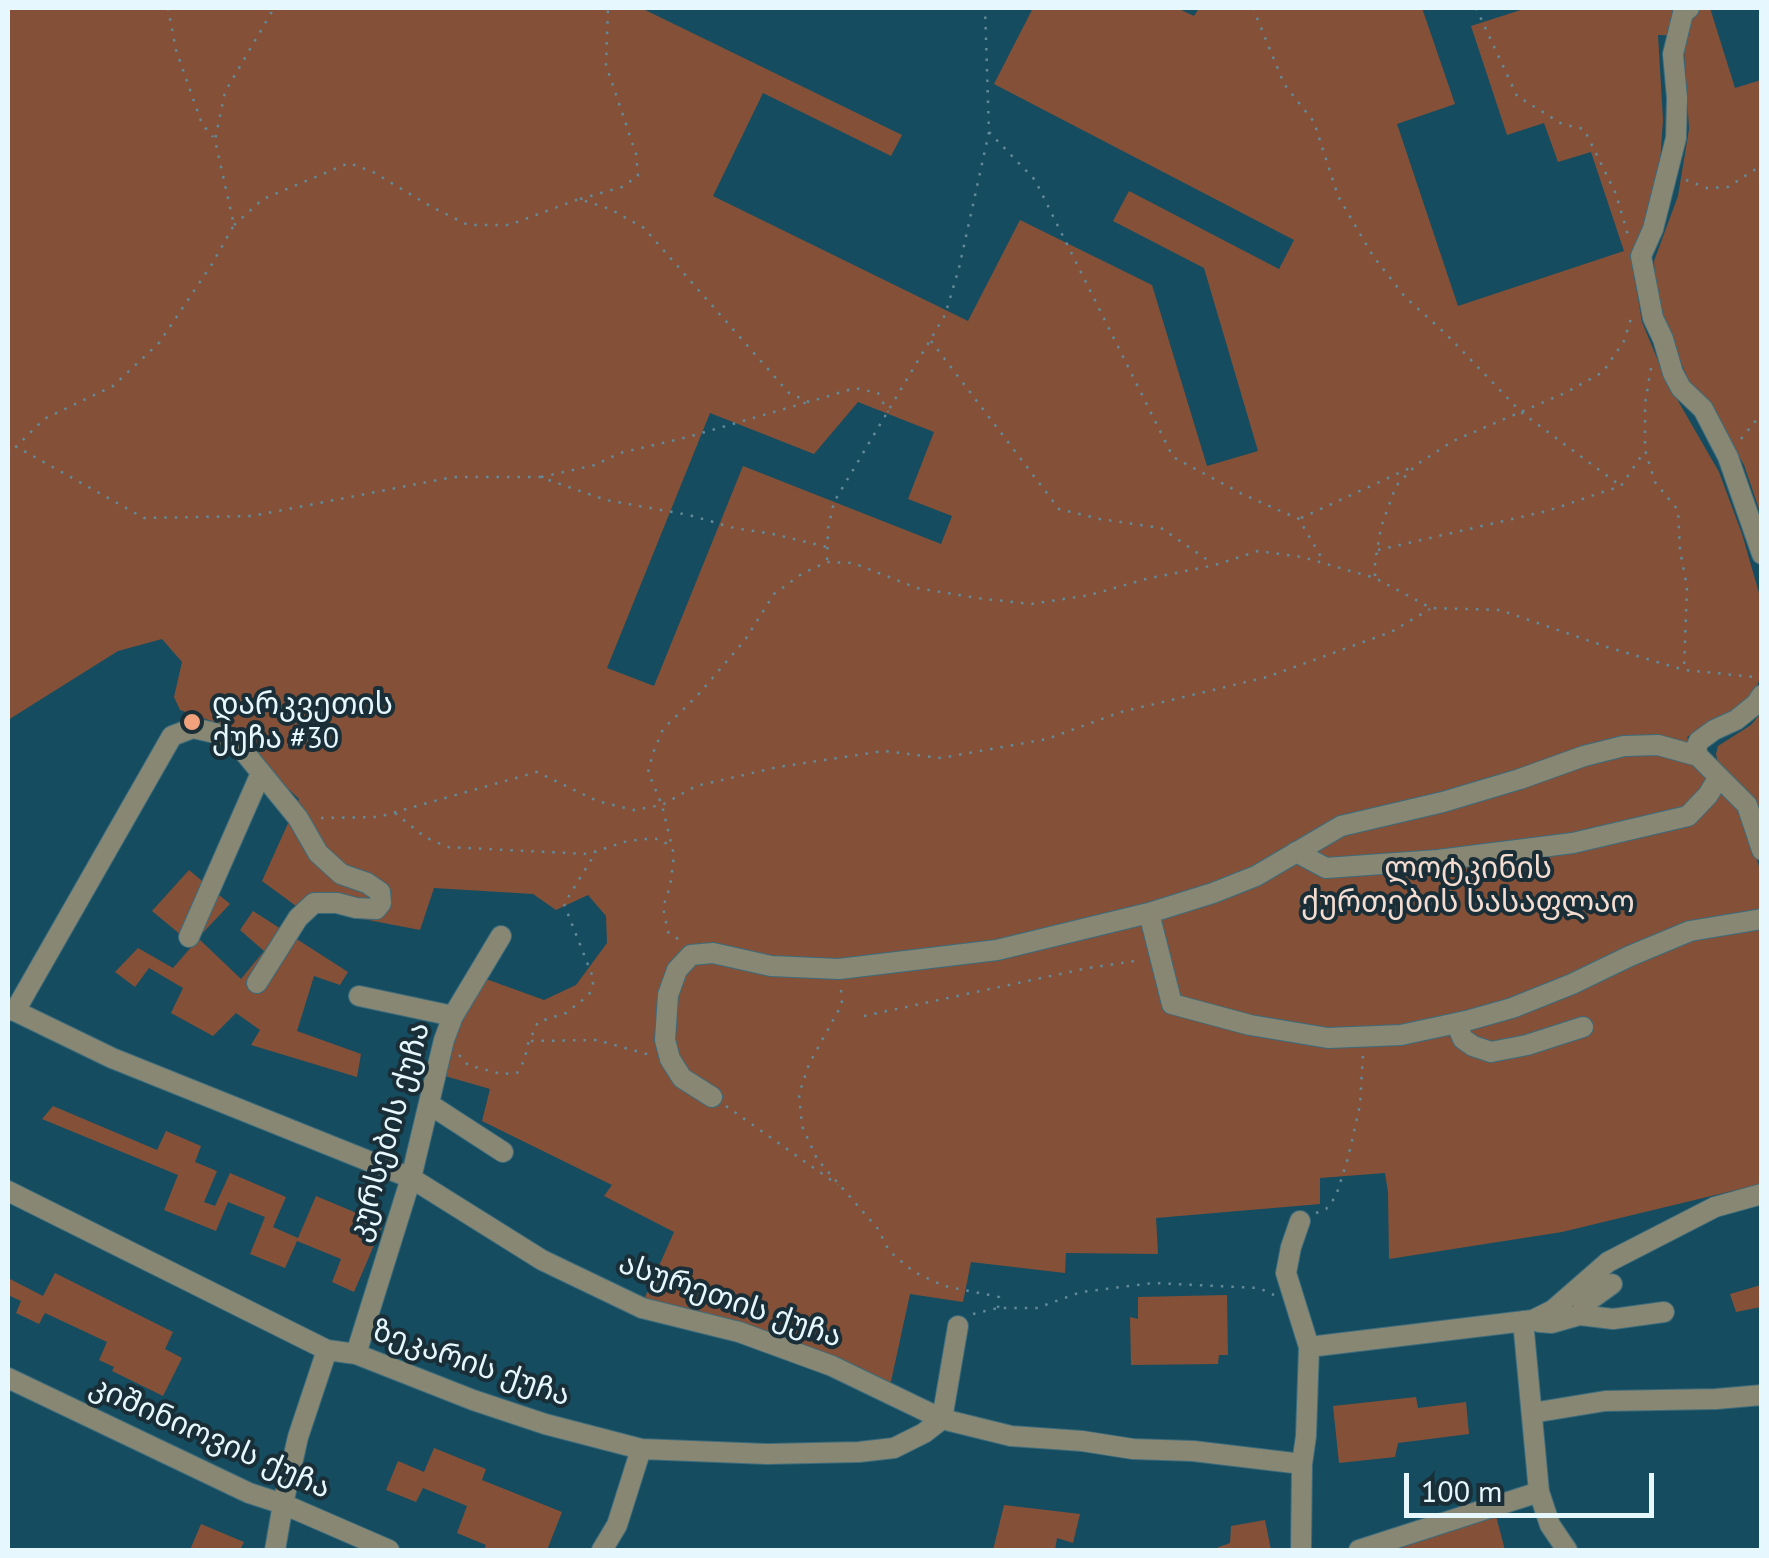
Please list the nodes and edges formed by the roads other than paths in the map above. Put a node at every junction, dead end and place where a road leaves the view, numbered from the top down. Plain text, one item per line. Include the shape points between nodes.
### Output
1 (1689, 8) edge
2 (1762, 554) edge
3 (1762, 695) edge
4 (1698, 756) junction
5 (262, 773) junction
6 (1719, 777) junction
7 (1762, 850) edge
8 (1296, 852) junction
9 (1149, 914) junction
10 (1762, 920) edge
11 (501, 936) dead end
12 (189, 937) dead end
13 (258, 983) dead end
14 (360, 996) dead end
15 (11, 1011) edge
16 (453, 1016) junction
17 (1456, 1022) junction
18 (1583, 1027) dead end
19 (712, 1097) road end
20 (429, 1104) junction
21 (503, 1152) dead end
22 (411, 1178) junction
23 (8, 1191) edge
24 (1762, 1194) edge
25 (1300, 1221) road end
26 (1612, 1284) dead end
27 (1664, 1312) dead end
28 (1580, 1314) junction
29 (1528, 1320) junction
30 (958, 1326) road end
31 (1308, 1347) junction
32 (326, 1350) junction
33 (356, 1354) junction
34 (8, 1378) edge
35 (1762, 1395) edge
36 (1532, 1413) junction
37 (942, 1419) junction
38 (640, 1448) junction
39 (1302, 1464) junction
40 (1539, 1492) junction
41 (282, 1504) junction
42 (275, 1550) edge
43 (389, 1550) edge
44 (602, 1550) edge
45 (1301, 1550) edge
46 (1359, 1550) edge
47 (1567, 1550) edge

1 - 2 street via 1673,54 1676,138 1641,256 1672,373 1703,409 1728,456
3 - 4 street via 1699,741
4 - 6 street
4 - 8 street via 1658,745 1597,752 1443,802 1341,826
5 - 12 street
5 - 13 street via 318,853 341,874 380,892 382,903 314,904
5 - 15 street via 236,742 215,733 193,728 172,736
6 - 7 street via 1747,805
6 - 8 street via 1688,816 1573,843 1326,868
8 - 9 street via 1256,876
9 - 17 street via 1172,1004 1328,1038 1401,1035
9 - 19 street via 997,950 839,969 691,955 668,995 664,1040 682,1078
10 - 17 street via 1690,931 1512,1008
11 - 16 street, კურსების ქუჩა
14 - 16 street
15 - 22 street, ასურეთის ქუჩა
16 - 20 street, კურსების ქუჩა
17 - 18 street via 1463,1039 1491,1052
20 - 21 street
20 - 22 street, კურსების ქუჩა
22 - 33 street, კურსების ქუჩა
22 - 37 street, ასურეთის ქუჩა via 542,1260 642,1308 740,1332 813,1359
23 - 32 street, ზეკარის ქუჩა
24 - 29 street via 1715,1208 1608,1262 1553,1310
25 - 31 street via 1286,1273
26 - 28 street
27 - 28 street via 1613,1319
28 - 29 street via 1552,1323
29 - 31 street
29 - 36 street
30 - 37 street
31 - 39 street
32 - 33 street, ზეკარის ქუჩა
32 - 41 street
33 - 38 street, ზეკარის ქუჩა via 509,1412
34 - 41 street, კიშინიოვის ქუჩა
35 - 36 street via 1605,1401
36 - 40 street
37 - 38 street, ზეკარის ქუჩა via 894,1448 859,1452
37 - 39 street, ასურეთის ქუჩა via 1012,1436
38 - 44 street via 617,1525
39 - 45 street
40 - 46 street
40 - 47 street
41 - 42 street
41 - 43 street, კიშინიოვის ქუჩა

